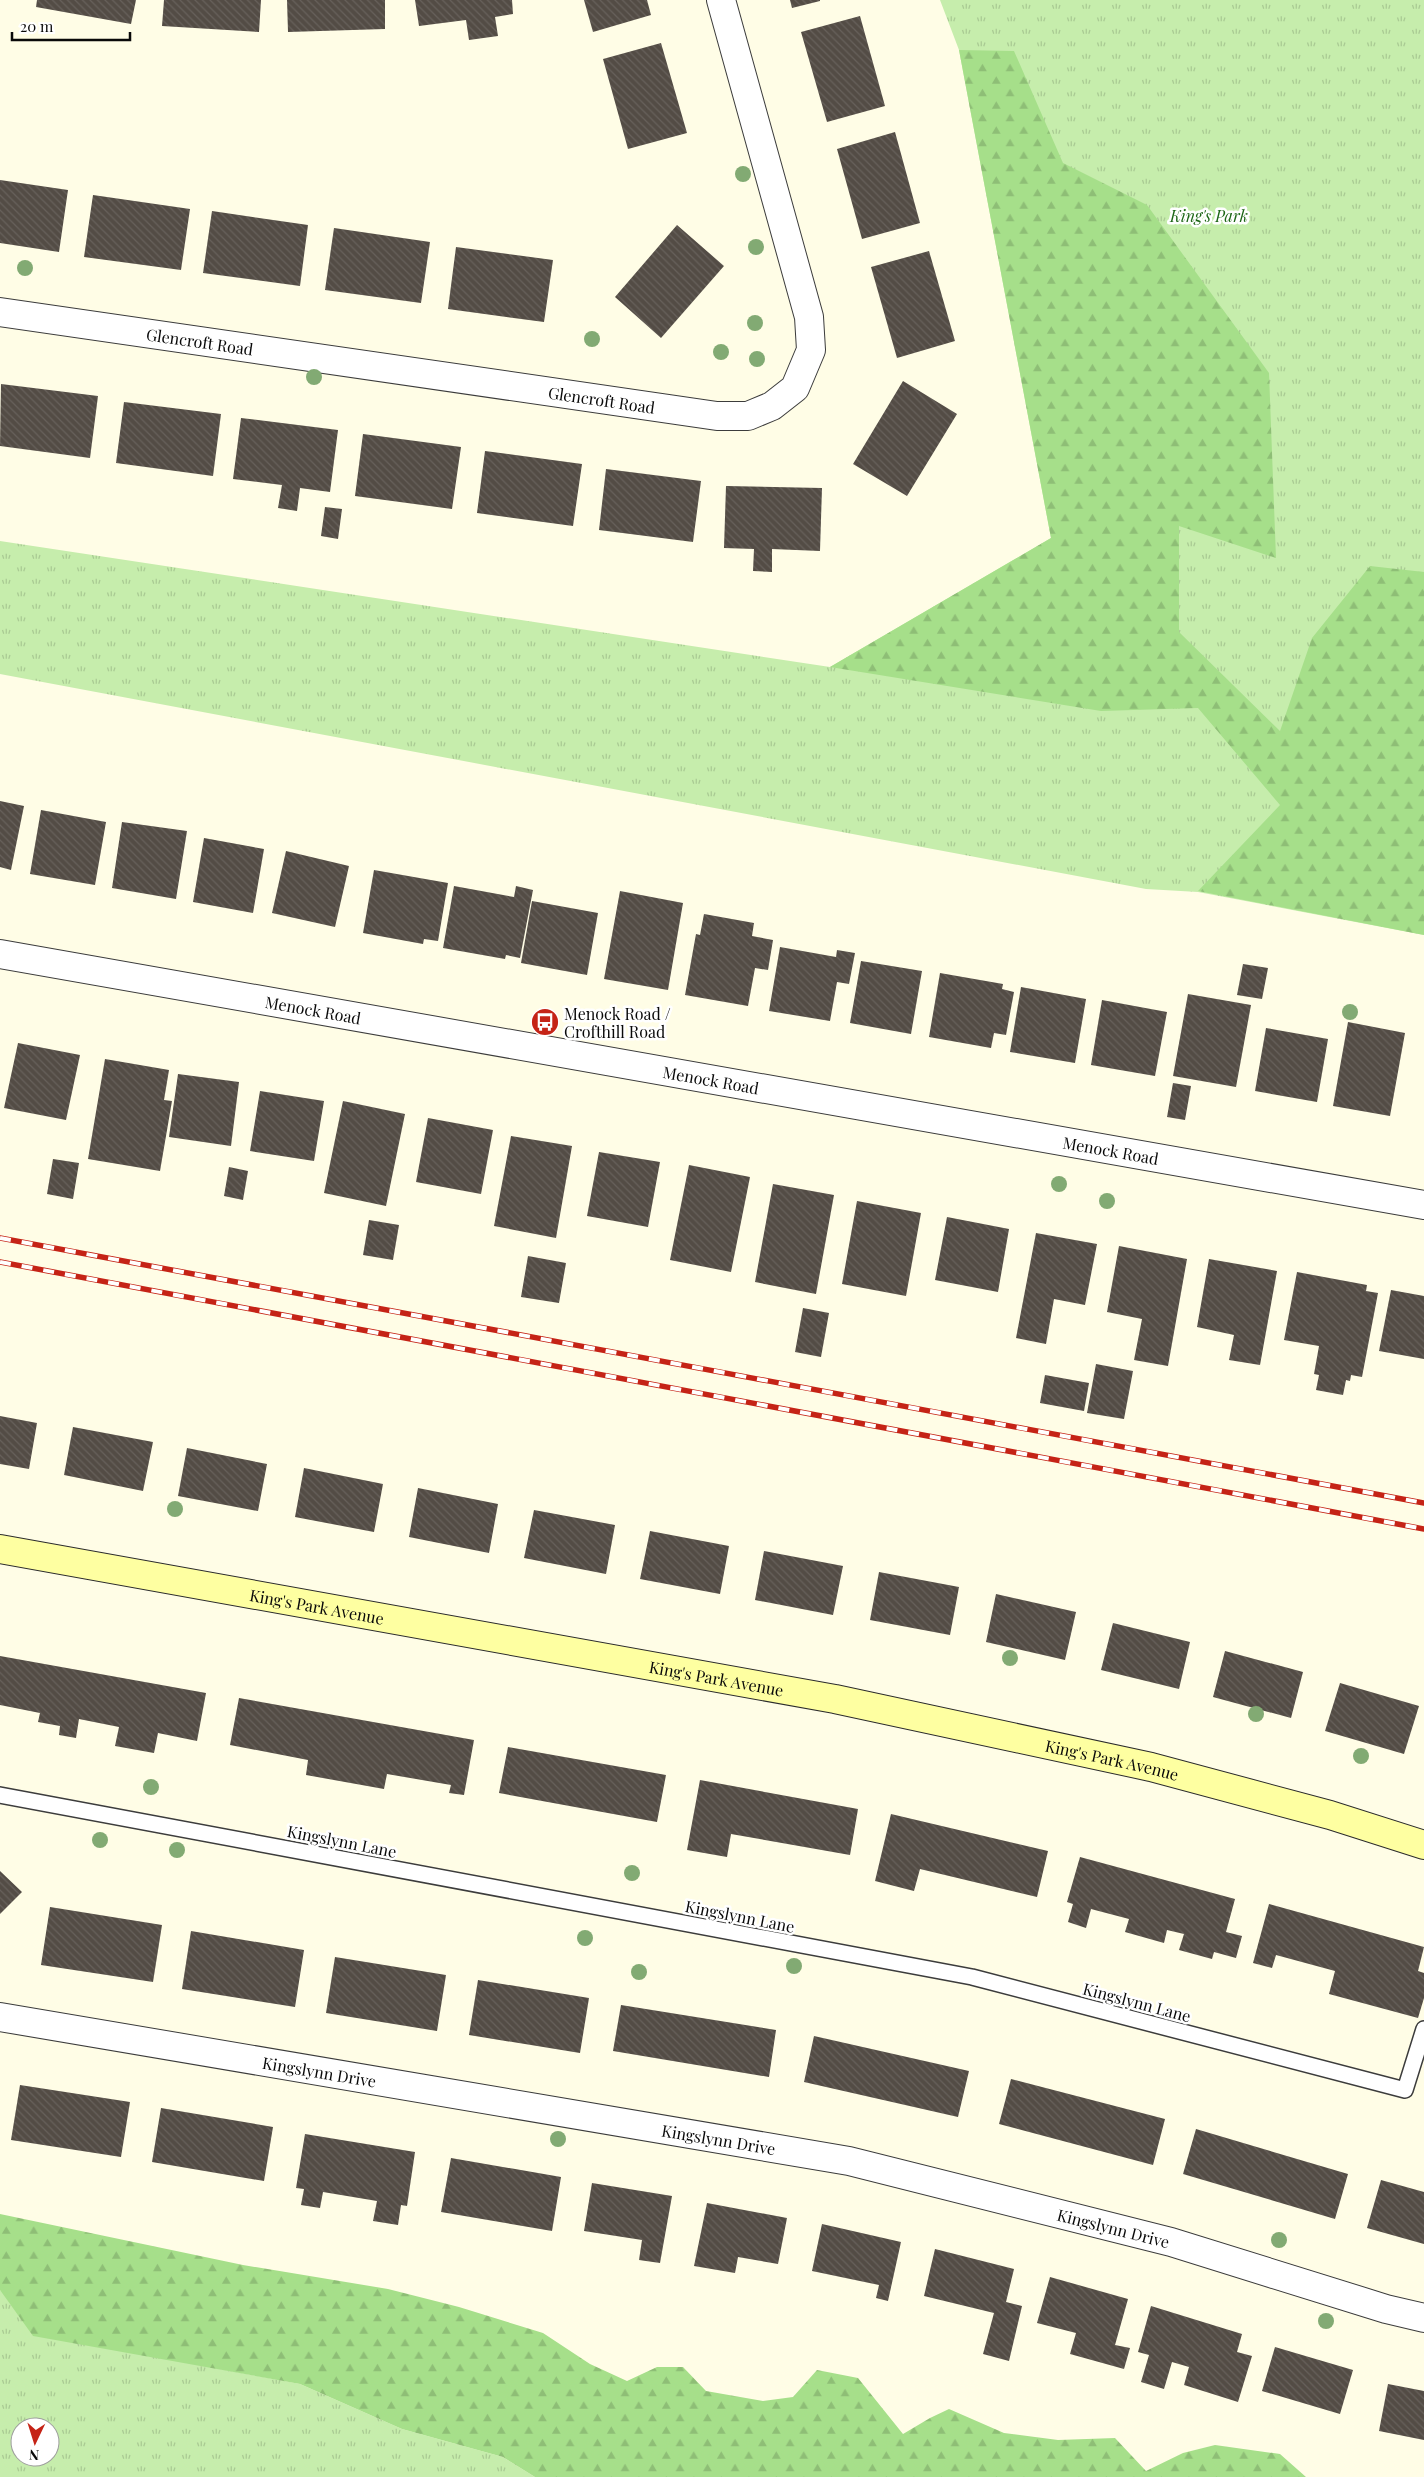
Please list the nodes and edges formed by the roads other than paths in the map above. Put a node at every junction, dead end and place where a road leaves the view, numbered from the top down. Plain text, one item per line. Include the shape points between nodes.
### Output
1 (721, 0) edge
2 (0, 312) edge
3 (0, 954) edge
4 (1424, 1205) edge
5 (0, 1549) edge
6 (0, 1795) edge
7 (1424, 1845) edge
8 (0, 2017) edge
9 (1424, 2029) edge
10 (1424, 2318) edge

1 - 2 street, Glencroft Road via 809,317 811,350 795,388 772,406 748,416 717,416
3 - 4 street, Menock Road
5 - 7 main road, King's Park Avenue via 835,1699 1151,1767 1330,1815
6 - 9 lane, Kingslynn Lane via 972,1977 1405,2090
8 - 10 street, Kingslynn Drive via 849,2161 1171,2242

